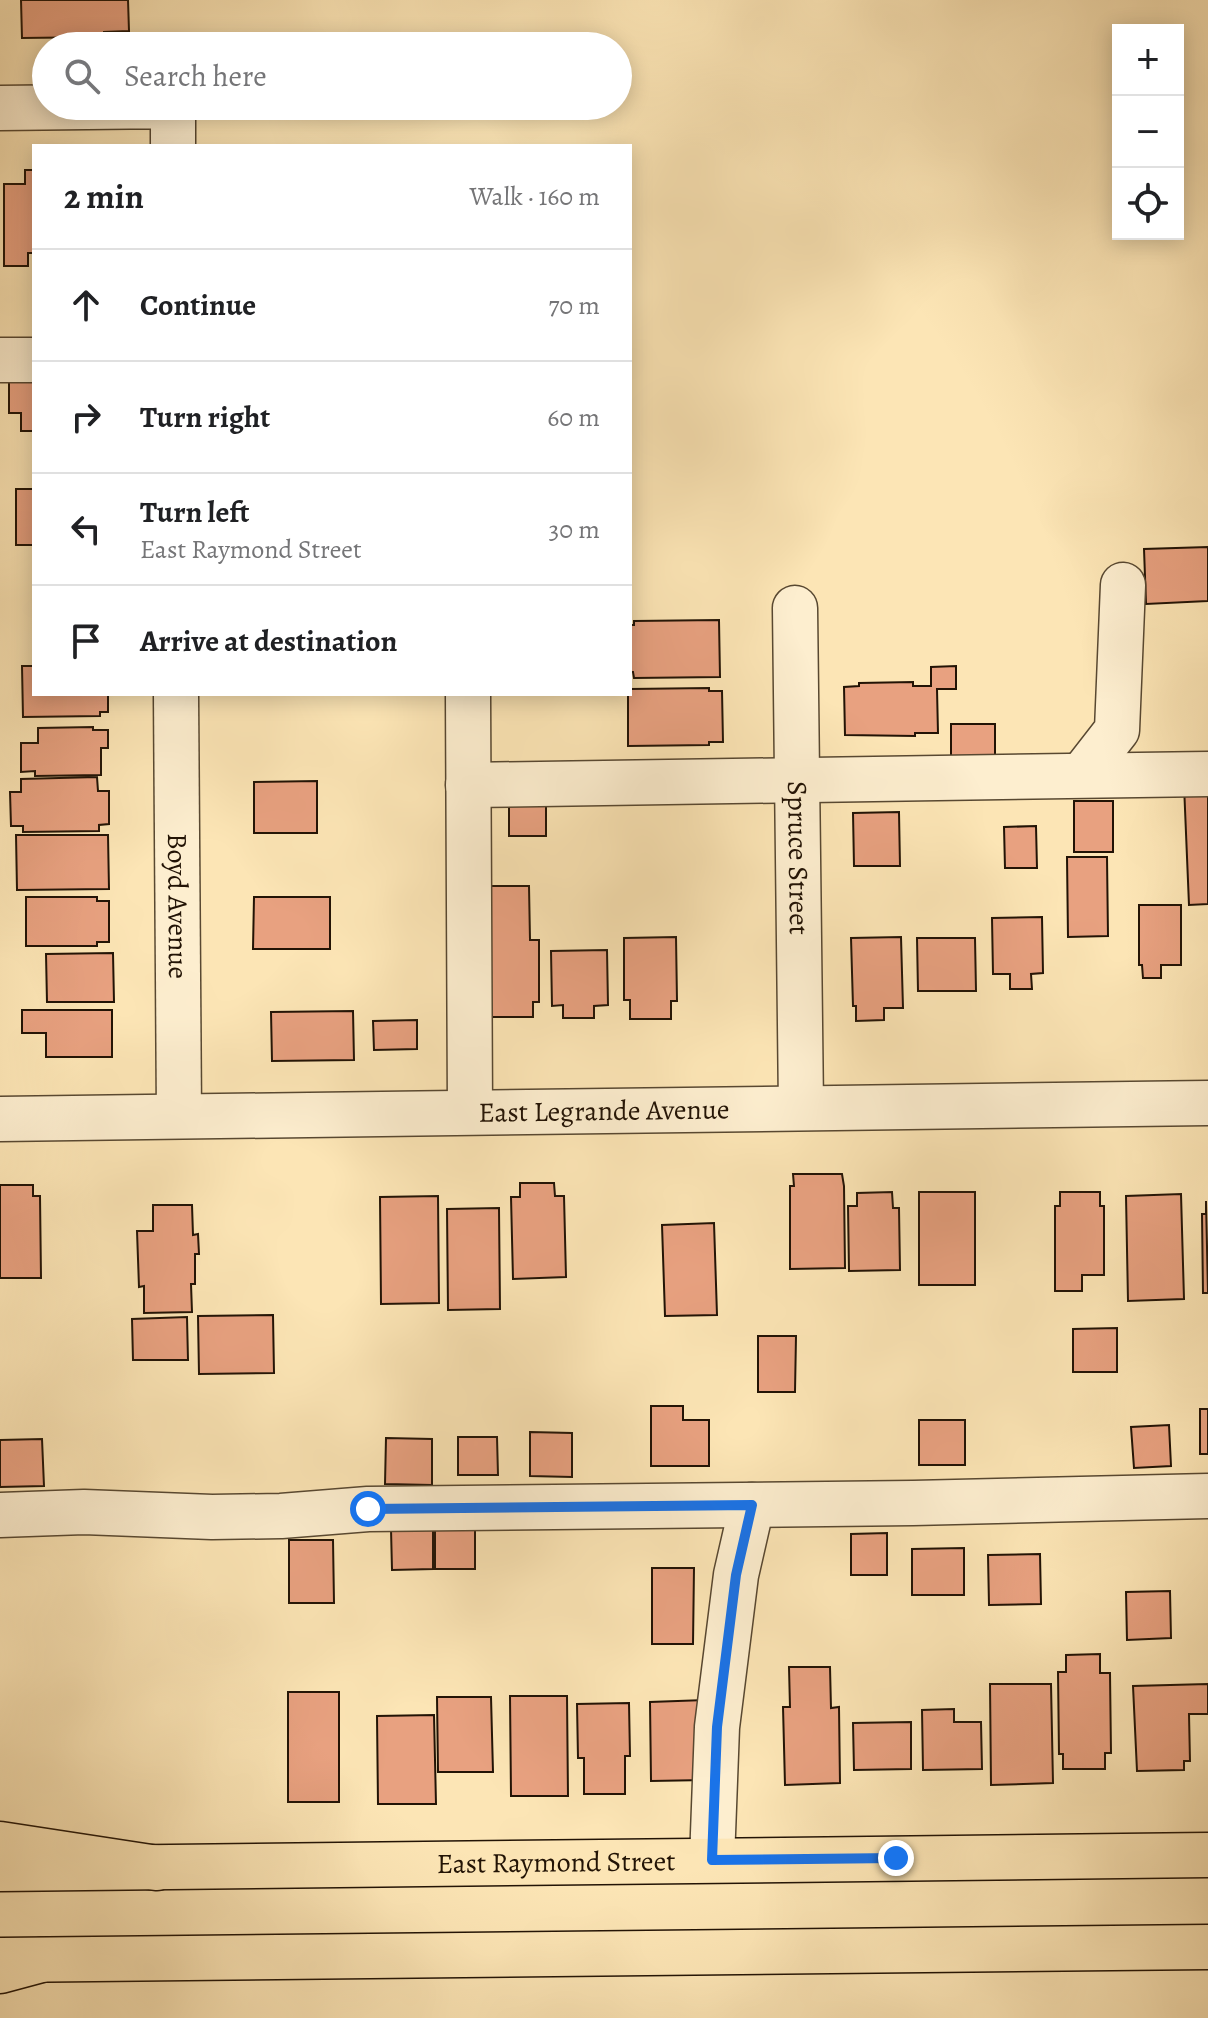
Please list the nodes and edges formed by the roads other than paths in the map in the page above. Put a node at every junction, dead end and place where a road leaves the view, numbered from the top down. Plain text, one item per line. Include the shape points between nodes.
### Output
1 (0, 108) edge
2 (32, 108) edge
3 (173, 120) edge
4 (173, 144) edge
5 (0, 360) edge
6 (32, 360) edge
7 (1123, 585) dead end
8 (795, 608) dead end
9 (176, 696) edge
10 (468, 696) edge
11 (1117, 730) junction
12 (1157, 774) junction
13 (1208, 774) edge
14 (1082, 775) junction
15 (797, 778) junction
16 (468, 785) junction
17 (1208, 1103) edge
18 (801, 1107) junction
19 (470, 1112) junction
20 (179, 1116) junction
21 (0, 1119) edge
22 (1208, 1496) edge
23 (752, 1505) junction
24 (0, 1515) edge
25 (0, 1844) edge
26 (1208, 1855) edge
27 (712, 1860) junction
28 (157, 1868) junction
29 (0, 1869) edge
30 (1208, 1947) edge
31 (21, 1960) edge
32 (0, 1971) edge

1 - 2 street
3 - 4 street
5 - 6 street
7 - 11 street
8 - 15 street, Spruce Street
9 - 20 street, Boyd Avenue
10 - 16 street
11 - 12 street
11 - 14 street
12 - 13 street
12 - 14 street
14 - 15 street
15 - 16 street
15 - 18 street, Spruce Street
16 - 19 street
17 - 18 street, East Legrande Avenue
18 - 19 street, East Legrande Avenue
19 - 20 street, East Legrande Avenue
20 - 21 street, East Legrande Avenue
22 - 23 street
23 - 24 street via 368,1509 212,1517
23 - 27 street via 736,1575 717,1727
25 - 28 main road
26 - 27 main road, East Raymond Street
27 - 28 main road, East Raymond Street
28 - 29 main road, East Raymond Street
30 - 31 main road
31 - 32 main road

